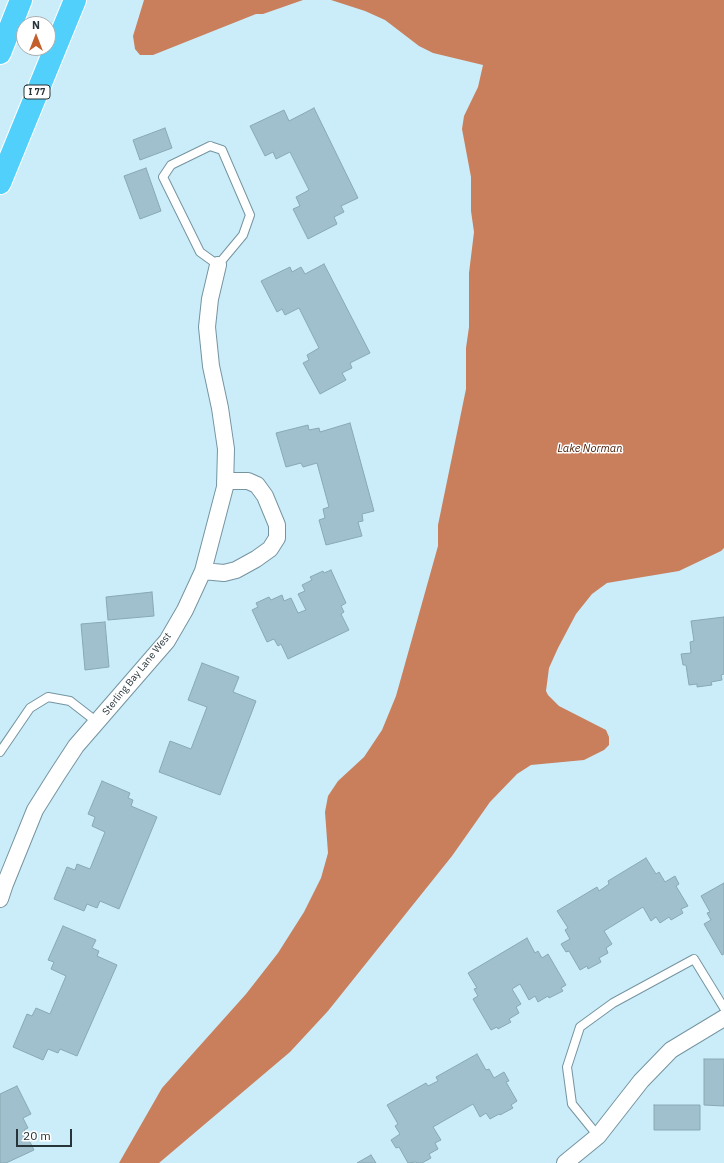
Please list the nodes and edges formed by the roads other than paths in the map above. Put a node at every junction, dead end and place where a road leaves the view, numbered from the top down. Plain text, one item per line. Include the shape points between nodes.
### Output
1 (22, 0) edge
2 (75, 0) edge
3 (0, 53) edge
4 (0, 184) edge
5 (218, 265) junction
6 (225, 481) junction
7 (202, 572) junction
8 (97, 722) junction
9 (0, 752) edge
10 (2, 883) edge
11 (0, 899) edge
12 (724, 1008) edge
13 (724, 1018) edge
14 (598, 1136) junction
15 (565, 1163) edge

1 - 3 highway
2 - 4 highway, I 77
5 - 5 lane via 243,235 250,215 222,150 210,146 171,165 163,177 200,252
5 - 6 street, Sterling Bay Lane West via 207,327 211,366 226,449
6 - 7 street, Sterling Bay Lane West
6 - 7 street via 248,481 257,485 265,496 277,525 277,538 270,548 256,559 236,570 224,573
7 - 8 street, Sterling Bay Lane West via 185,610 166,641
8 - 9 lane via 70,701 48,696 30,708
8 - 10 street, Sterling Bay Lane West via 76,746 35,810
10 - 11 street, Sterling Bay Lane West
12 - 14 lane via 694,959 613,1003 580,1028 567,1067 572,1104
13 - 14 street via 671,1050 641,1081
14 - 15 street

